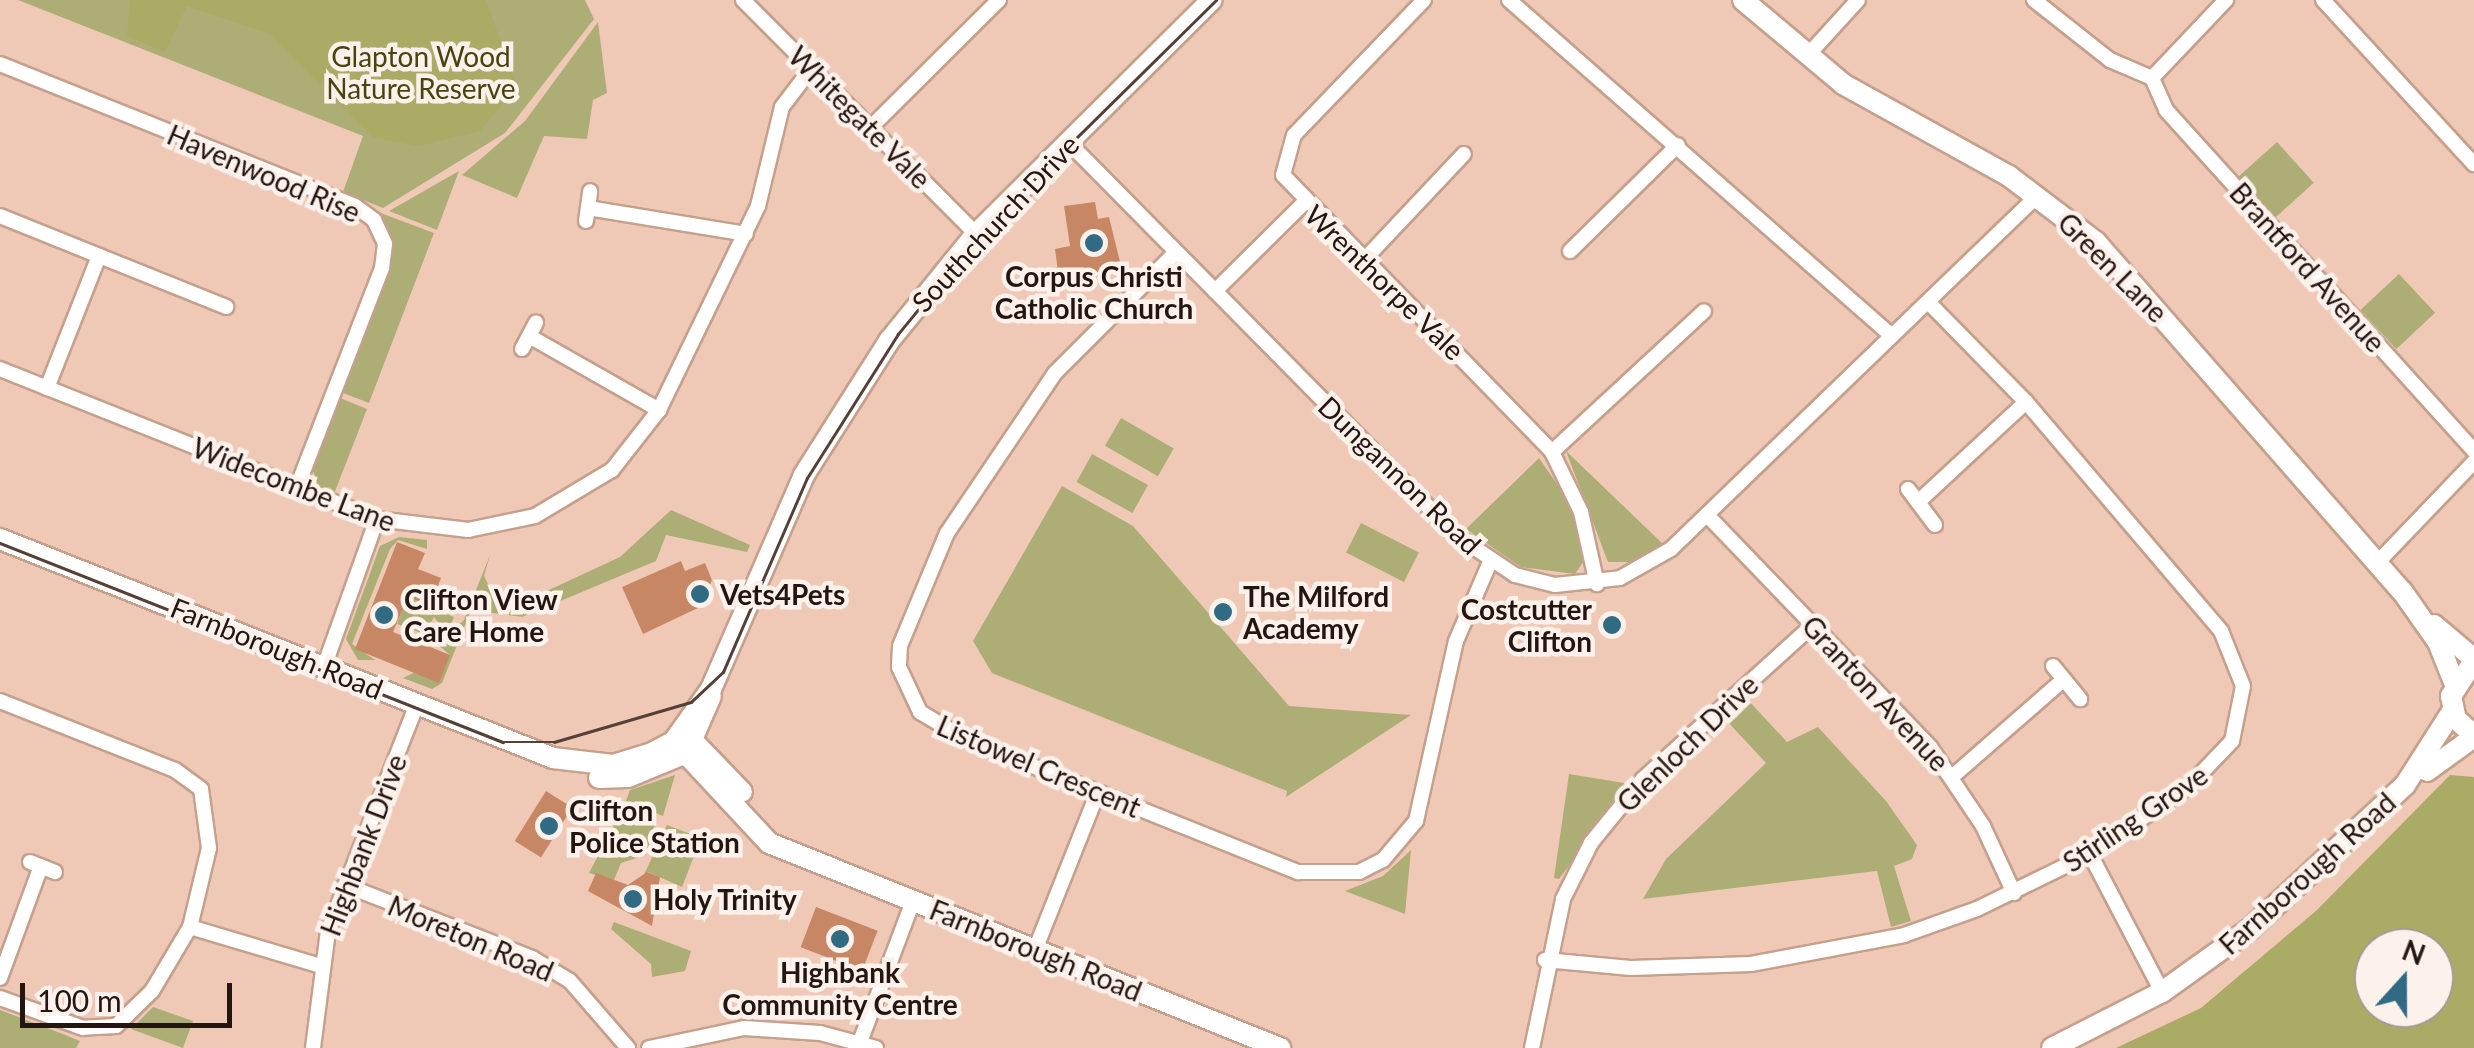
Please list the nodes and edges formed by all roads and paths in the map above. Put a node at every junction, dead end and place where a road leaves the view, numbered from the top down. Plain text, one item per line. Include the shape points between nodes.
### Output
1 (743, 0) edge
2 (999, 0) edge
3 (1212, 0) edge
4 (1424, 0) edge
5 (1509, 0) edge
6 (1743, 0) edge
7 (1858, 0) edge
8 (2226, 0) edge
9 (2323, 0) edge
10 (2028, 3) edge
11 (1808, 55) junction
12 (0, 64) edge
13 (811, 68) junction
14 (2152, 78) junction
15 (870, 128) junction
16 (1068, 142) junction
17 (1678, 145) junction
18 (1464, 154) dead end
19 (2474, 164) edge
20 (590, 192) dead end
21 (2038, 195) junction
22 (1304, 204) junction
23 (0, 216) edge
24 (746, 234) junction
25 (976, 234) junction
26 (1570, 250) dead end
27 (1176, 252) junction
28 (99, 256) junction
29 (1363, 261) junction
30 (1215, 291) junction
31 (1928, 302) junction
32 (226, 307) dead end
33 (1704, 311) dead end
34 (1687, 327) junction
35 (529, 336) dead end
36 (1892, 336) junction
37 (1698, 339) dead end
38 (0, 370) edge
39 (46, 388) junction
40 (2026, 402) junction
41 (659, 410) junction
42 (1552, 452) junction
43 (2474, 452) edge
44 (2474, 462) edge
45 (297, 487) junction
46 (1908, 489) dead end
47 (1918, 502) junction
48 (1707, 516) junction
49 (378, 519) junction
50 (1935, 525) dead end
51 (0, 539) edge
52 (1490, 562) junction
53 (2378, 563) junction
54 (1597, 584) junction
55 (2417, 610) junction
56 (1813, 625) junction
57 (2474, 660) edge
58 (2053, 666) dead end
59 (324, 667) junction
60 (2064, 679) junction
61 (2454, 682) junction
62 (711, 689) junction
63 (2080, 698) dead end
64 (0, 702) edge
65 (417, 704) junction
66 (2452, 710) junction
67 (2474, 736) edge
68 (684, 741) junction
69 (1953, 776) junction
70 (2404, 784) junction
71 (1098, 792) junction
72 (2090, 854) junction
73 (42, 867) dead end
74 (345, 885) junction
75 (2014, 893) junction
76 (913, 902) junction
77 (190, 926) junction
78 (1035, 950) junction
79 (1546, 960) junction
80 (321, 966) junction
81 (0, 978) edge
82 (2162, 992) junction
83 (0, 998) edge
84 (860, 1042) junction
85 (313, 1048) edge
86 (628, 1048) edge
87 (648, 1048) edge
88 (876, 1048) edge
89 (1280, 1048) edge
90 (1532, 1048) edge
91 (2052, 1048) edge

1 - 13 street, Whitegate Vale
2 - 15 street
3 - 16 street, Southchurch Drive
4 - 22 street, Wrenthorpe Vale via 1286,145 1282,176
5 - 17 street
6 - 11 street, Green Lane
7 - 11 street
8 - 14 street
9 - 19 street
10 - 14 street via 2110,60
11 - 21 street, Green Lane via 1878,106
12 - 45 street, Havenwood Rise via 355,206 374,220 385,244 382,268
13 - 15 street, Whitegate Vale
13 - 24 street, Widecombe Lane via 774,127
14 - 43 street, Brantford Avenue via 2166,110
15 - 25 street, Whitegate Vale
16 - 25 street, Southchurch Drive
16 - 27 street, Dungannon Road
17 - 26 street
17 - 36 street
18 - 29 street
20 - 24 street via 587,215
21 - 31 street, Dungannon Road
21 - 53 street, Green Lane via 2119,264
22 - 29 street, Wrenthorpe Vale
22 - 30 street
23 - 28 street
24 - 41 street, Widecombe Lane
25 - 62 street, Southchurch Drive via 889,340 816,452
27 - 30 street, Dungannon Road
27 - 71 street, Listowel Crescent via 1068,358 1006,438 947,533 898,657 908,693 930,722
28 - 32 street
28 - 39 street
29 - 42 street, Wrenthorpe Vale
30 - 52 street, Dungannon Road
31 - 36 street, Dungannon Road
31 - 40 street, Stirling Grove
33 - 34 street
34 - 37 street
34 - 42 street
35 - 41 street
36 - 48 street, Dungannon Road
38 - 39 street, Widecombe Lane
39 - 45 street, Widecombe Lane
40 - 47 street
40 - 72 street, Stirling Grove via 2221,631 2243,686 2238,728 2216,764
41 - 49 street, Widecombe Lane via 612,470 534,516 468,530
42 - 54 street, Wrenthorpe Vale via 1582,512
44 - 53 street
45 - 49 street, Widecombe Lane
46 - 47 street
47 - 50 street
48 - 54 street, Dungannon Road via 1646,567
48 - 56 street, Granton Avenue
49 - 59 street
51 - 59 street, Farnborough Road
52 - 54 street, Dungannon Road via 1537,582
52 - 71 street, Listowel Crescent via 1456,641 1421,806 1383,860 1332,877 1298,872
53 - 55 street, Green Lane
55 - 57 street, Green Lane
55 - 61 street, Green Lane
56 - 69 street, Granton Avenue
56 - 79 street, Glenloch Drive via 1616,808 1563,899
57 - 61 street
58 - 60 street
59 - 65 street, Farnborough Road
60 - 63 street
60 - 69 street
61 - 66 street
62 - 68 street, Southchurch Drive
62 - 68 street, Southchurch Drive
64 - 77 street via 175,770 201,788 209,848
65 - 68 street, Farnborough Road via 554,758 613,764
65 - 74 street, Highbank Drive
66 - 67 street
66 - 70 street, Farnborough Road
67 - 70 street, Farnborough Road
68 - 76 street, Farnborough Road via 792,852
69 - 75 street, Granton Avenue
70 - 82 street, Farnborough Road via 2250,929
71 - 78 street
72 - 75 street, Stirling Grove
72 - 82 street
73 - 81 street
74 - 80 street, Highbank Drive
74 - 86 street, Moreton Road via 532,958 570,982
75 - 79 street, Stirling Grove via 1904,934 1751,964 1631,968
76 - 78 street, Farnborough Road
76 - 84 street
77 - 80 street
77 - 83 street via 152,991 110,1028 83,1028
78 - 89 street, Farnborough Road
79 - 90 street, Glenloch Drive
80 - 85 street, Highbank Drive
82 - 91 street, Farnborough Road
84 - 87 street via 744,1028
84 - 88 street

